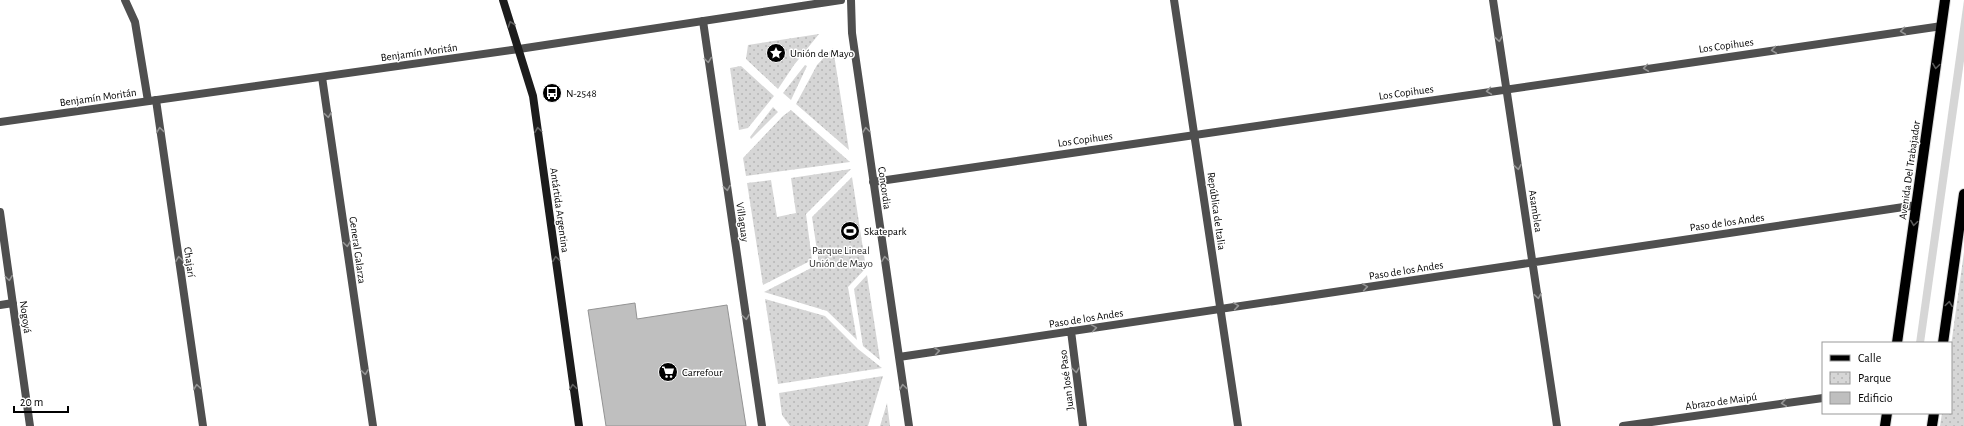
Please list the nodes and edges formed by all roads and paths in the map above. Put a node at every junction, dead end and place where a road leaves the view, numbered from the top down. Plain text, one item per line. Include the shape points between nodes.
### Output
1 (125, 0) edge
2 (503, 0) edge
3 (841, 0) edge
4 (851, 0) edge
5 (1174, 0) edge
6 (1493, 0) edge
7 (1945, 0) edge
8 (703, 21) junction
9 (1942, 26) junction
10 (519, 49) junction
11 (322, 76) junction
12 (1506, 88) junction
13 (152, 101) junction
14 (0, 122) edge
15 (1194, 134) junction
16 (873, 182) junction
17 (1964, 194) edge
18 (1916, 205) junction
19 (0, 212) edge
20 (1532, 262) junction
21 (13, 303) junction
22 (0, 305) edge
23 (1220, 309) junction
24 (1071, 331) junction
25 (1897, 342) edge
26 (1943, 342) edge
27 (899, 357) junction
28 (1822, 398) edge
29 (1887, 414) edge
30 (1934, 414) edge
31 (30, 426) edge
32 (203, 426) edge
33 (373, 426) edge
34 (579, 426) edge
35 (762, 426) edge
36 (909, 426) edge
37 (1083, 426) edge
38 (1238, 426) edge
39 (1557, 426) edge
40 (1623, 426) edge
41 (1885, 426) edge
42 (1932, 426) edge

1 - 13 street, Chajarí via 135,22
10 -> 2 main road, Antártida Argentina
3 - 8 street, Benjamín Moritán
16 -> 4 street, Concordia via 851,23
5 - 15 street, República de Italia
6 -> 12 street, Asamblea
7 - 9 main road, Avenida Del Trabajador
8 - 10 street, Benjamín Moritán
8 -> 35 street, Villaguay
9 -> 12 street, Los Copihues
9 -> 18 main road, Avenida Del Trabajador
10 - 11 street, Benjamín Moritán
34 -> 10 main road, Antártida Argentina via 536,114 529,79
11 - 13 street, Benjamín Moritán
11 -> 33 street, General Galarza
12 -> 15 street, Los Copihues
12 -> 20 street, Asamblea
13 - 14 street, Benjamín Moritán
32 -> 13 street, Chajarí
15 - 16 street, Los Copihues
15 - 23 street, República de Italia
27 -> 16 street, Concordia
26 -> 17 main road
18 - 20 street, Paso de los Andes
18 -> 25 main road, Avenida Del Trabajador
19 -> 21 street, Nogoyá
23 -> 20 street, Paso de los Andes
20 -> 39 street, Asamblea
21 - 22 street
21 - 31 street, Nogoyá
24 -> 23 street, Paso de los Andes
23 - 38 street, República de Italia
27 -> 24 street, Paso de los Andes
24 -> 37 street, Juan José Paso
36 -> 27 street, Concordia
28 -> 40 street, Abrazo de Maipú
29 - 41 main road
30 - 42 main road

